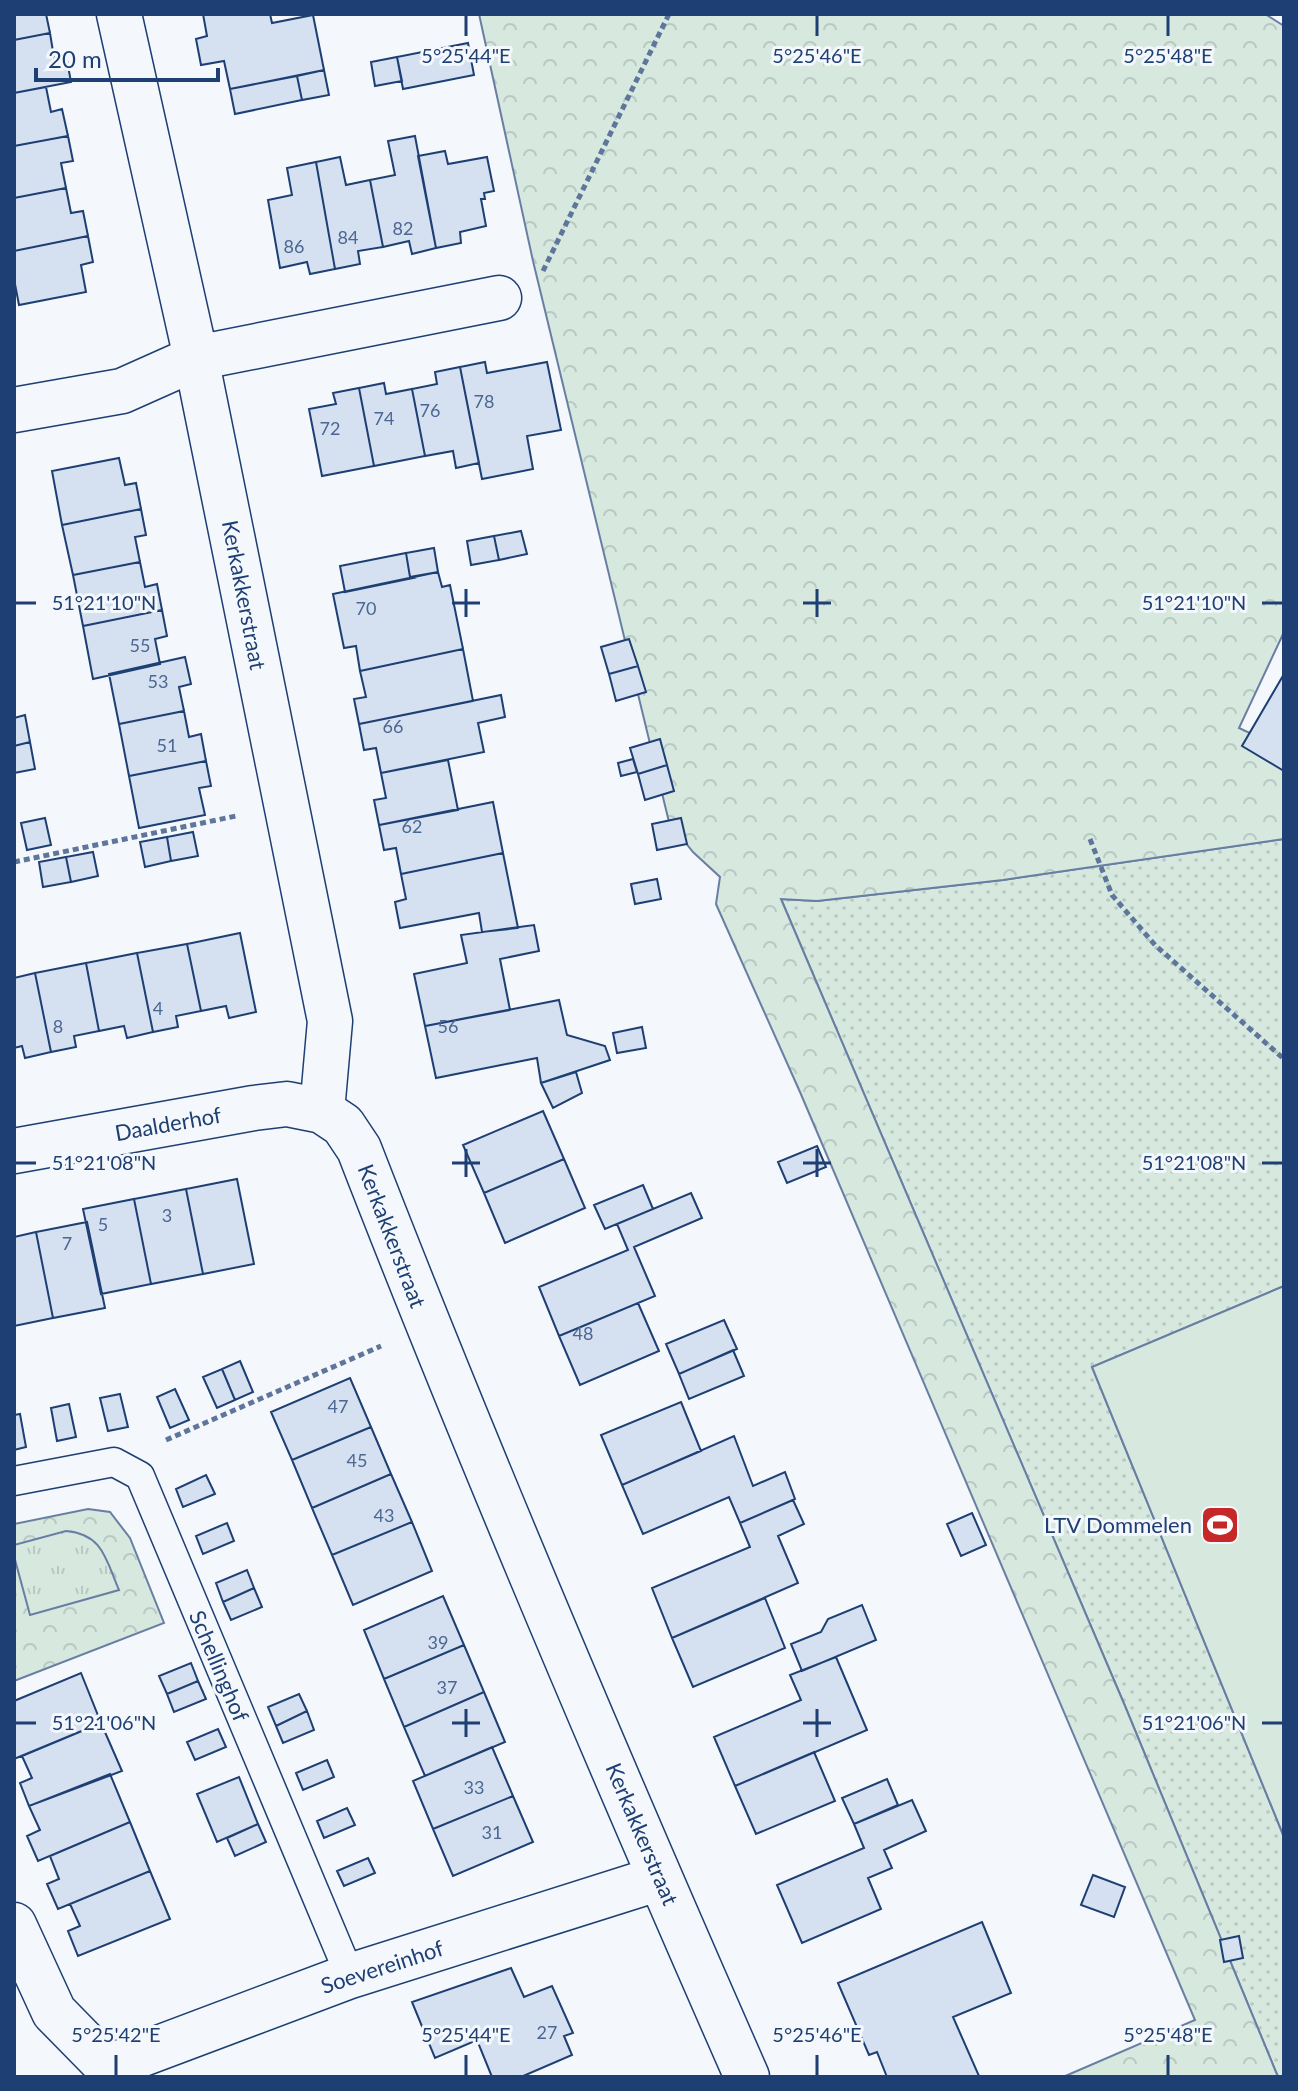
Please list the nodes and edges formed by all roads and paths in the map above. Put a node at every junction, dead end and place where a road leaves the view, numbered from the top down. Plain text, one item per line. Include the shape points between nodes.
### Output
1 (119, 14) edge
2 (669, 14) edge
3 (541, 275) dead end
4 (499, 298) dead end
5 (196, 358) junction
6 (14, 410) edge
7 (287, 806) junction
8 (1090, 839) dead end
9 (14, 862) edge
10 (1284, 1059) edge
11 (322, 1111) junction
12 (14, 1151) edge
13 (427, 1325) junction
14 (114, 1462) junction
15 (14, 1481) edge
16 (660, 1878) junction
17 (14, 1925) edge
18 (350, 1976) junction
19 (110, 2072) edge
20 (747, 2077) edge

1 - 5 street, Kerkakkerstraat
2 - 3 path
4 - 5 street
5 - 6 street via 122,391
5 - 7 street, Kerkakkerstraat
7 - 9 path
7 - 11 street, Kerkakkerstraat via 330,1021
8 - 10 path via 1112,895 1155,945
11 - 12 street, Daalderhof via 287,1104 254,1108
11 - 13 street, Kerkakkerstraat via 343,1125 359,1149
13 - 14 path
13 - 16 street, Kerkakkerstraat
14 - 15 lane
14 - 18 lane, Schellinghof via 140,1476
16 - 18 street, Soevereinhof
16 - 20 street, Kerkakkerstraat
17 - 19 street, Soevereinhof via 54,2012
18 - 19 street, Soevereinhof

